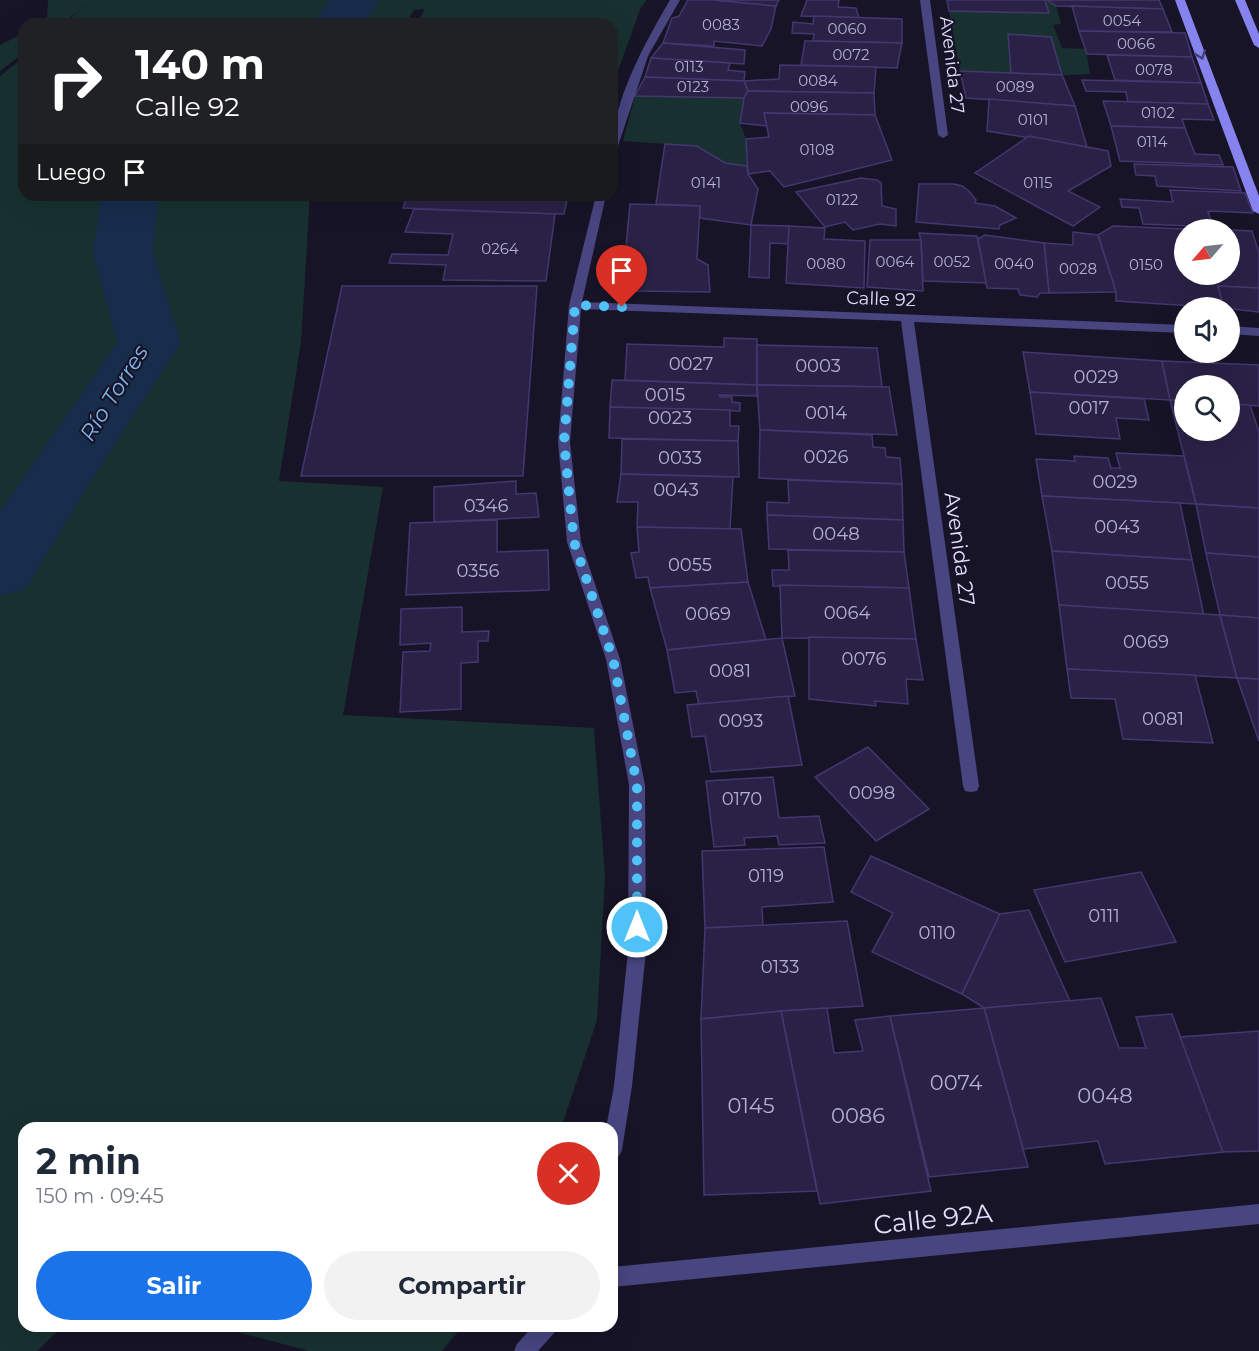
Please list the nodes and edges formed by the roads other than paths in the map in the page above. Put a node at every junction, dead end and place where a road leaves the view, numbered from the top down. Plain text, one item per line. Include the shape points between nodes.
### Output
1 (675, 0) edge
2 (925, 0) edge
3 (1180, 0) edge
4 (1240, 0) edge
5 (1259, 45) edge
6 (618, 131) edge
7 (943, 135) dead end
8 (600, 201) edge
9 (1259, 211) edge
10 (575, 305) junction
11 (907, 318) junction
12 (1174, 329) edge
13 (1240, 331) edge
14 (1259, 332) edge
15 (971, 786) dead end
16 (617, 1122) edge
17 (1259, 1214) edge
18 (618, 1276) edge
19 (541, 1332) edge
20 (524, 1351) edge

1 - 6 street via 643,56
2 - 7 street, Avenida 27
3 -> 9 main road
4 - 5 main road
8 - 10 street
10 - 11 street, Calle 92
10 - 16 street via 564,442 574,542 613,659 637,785 637,951
11 - 12 street, Calle 92
11 - 15 street, Avenida 27
13 - 14 street
17 - 18 street, Calle 92A
19 - 20 street

